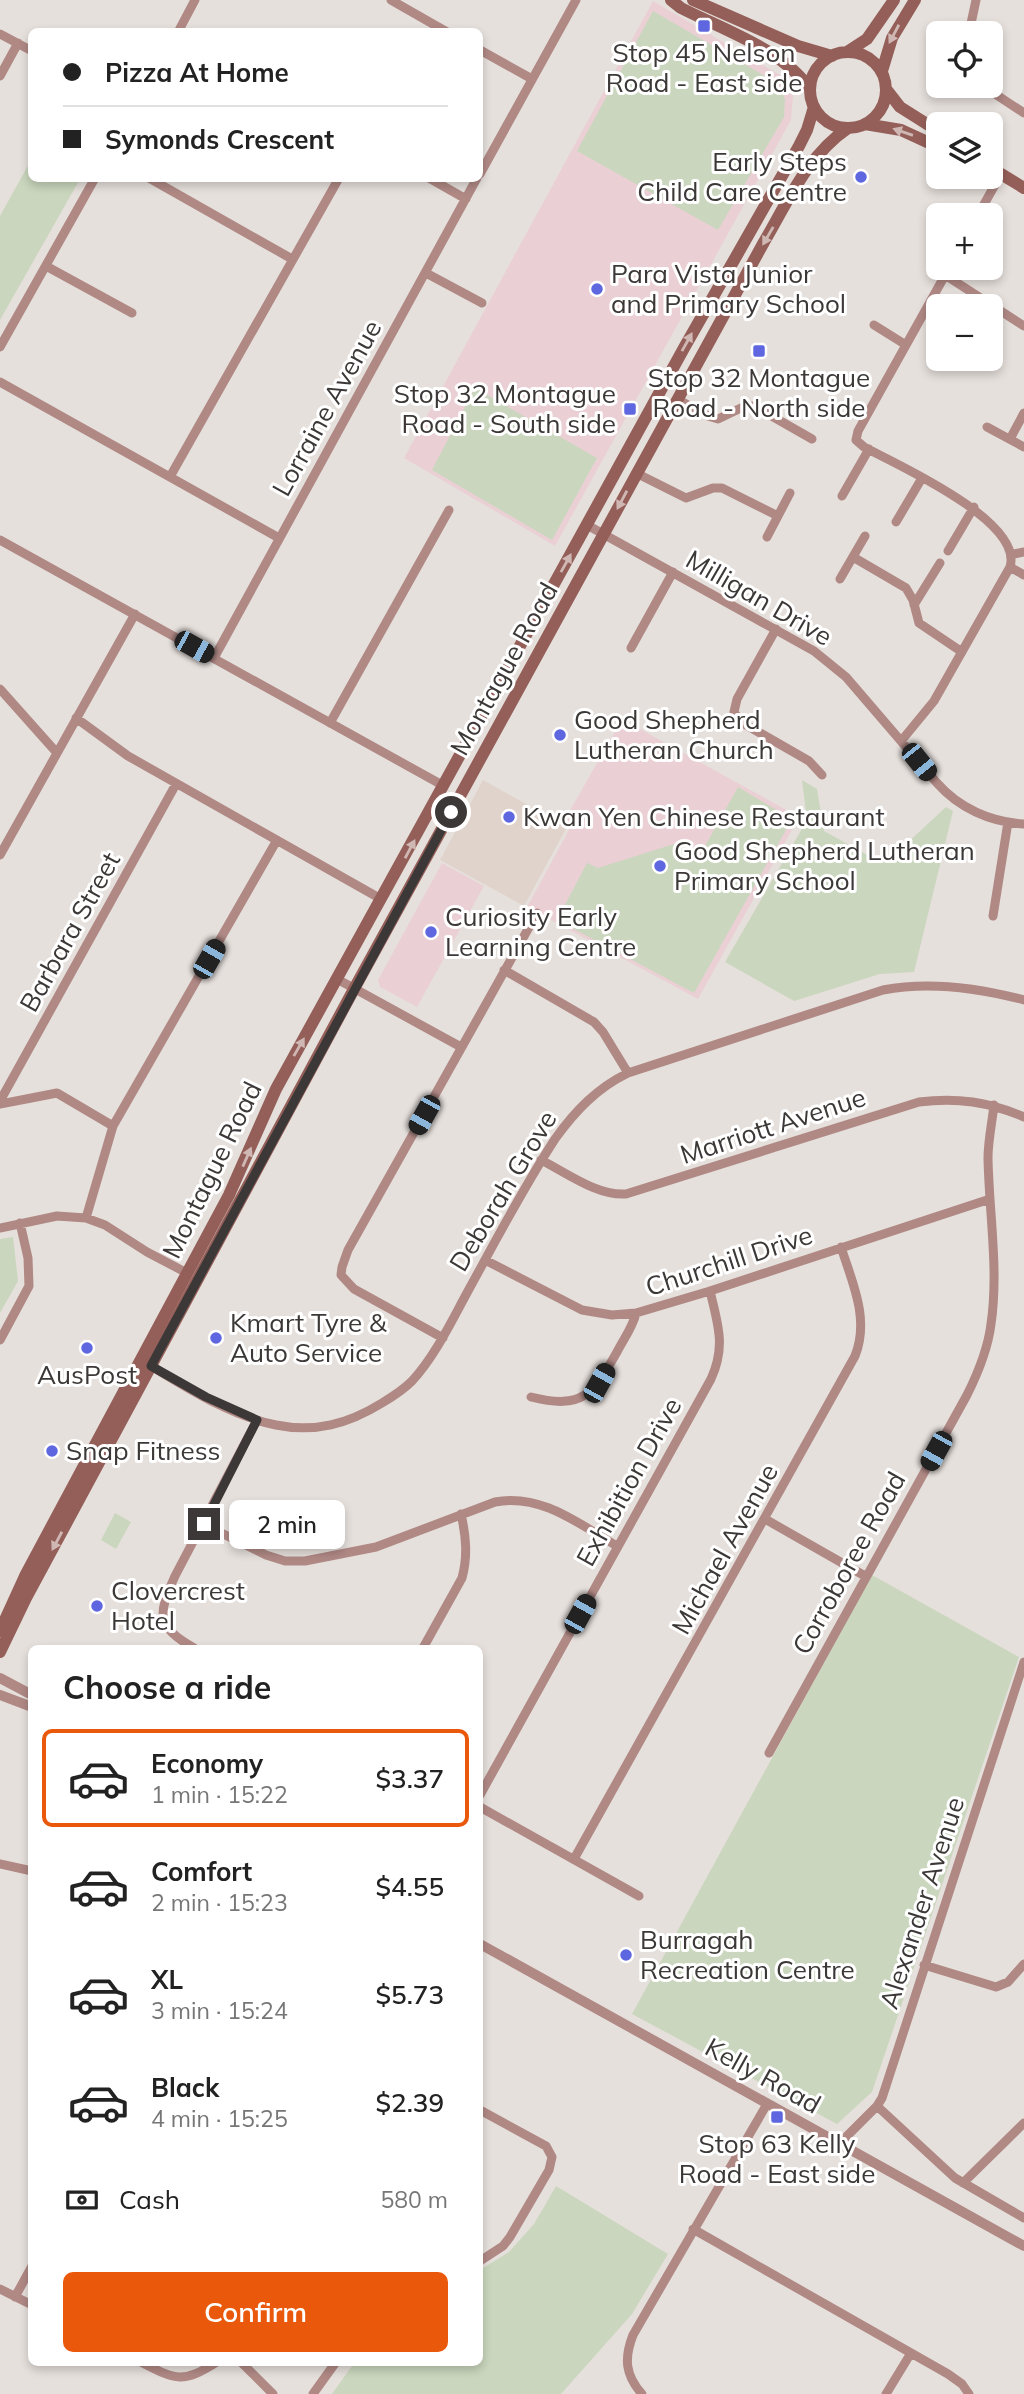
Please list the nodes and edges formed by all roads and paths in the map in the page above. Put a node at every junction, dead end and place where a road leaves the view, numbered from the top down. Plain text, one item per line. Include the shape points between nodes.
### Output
1 (195, 0) edge
2 (391, 0) edge
3 (576, 0) edge
4 (671, 0) edge
5 (693, 0) edge
6 (894, 0) edge
7 (915, 0) edge
8 (976, 0) edge
9 (972, 21) edge
10 (180, 28) edge
11 (440, 28) edge
12 (0, 34) edge
13 (18, 43) junction
14 (28, 49) edge
15 (483, 52) edge
16 (847, 52) junction
17 (832, 56) junction
18 (882, 71) junction
19 (0, 76) edge
20 (532, 79) junction
21 (810, 89) junction
22 (886, 89) junction
23 (1001, 98) edge
24 (814, 107) junction
25 (1024, 113) edge
26 (926, 123) edge
27 (865, 124) junction
28 (848, 128) junction
29 (926, 142) edge
30 (483, 167) edge
31 (1003, 177) edge
32 (93, 182) edge
33 (156, 182) edge
34 (337, 182) edge
35 (436, 182) edge
36 (475, 182) edge
37 (1024, 188) edge
38 (466, 199) junction
39 (292, 259) junction
40 (46, 265) junction
41 (426, 273) junction
42 (943, 280) edge
43 (958, 280) edge
44 (482, 303) dead end
45 (132, 313) dead end
46 (874, 325) dead end
47 (1024, 326) edge
48 (906, 345) junction
49 (0, 347) edge
50 (0, 382) edge
51 (677, 399) junction
52 (1024, 413) edge
53 (987, 427) dead end
54 (812, 439) dead end
55 (1010, 439) junction
56 (1024, 447) edge
57 (869, 449) junction
58 (636, 473) junction
59 (171, 475) junction
60 (922, 478) junction
61 (790, 493) dead end
62 (842, 496) dead end
63 (974, 508) junction
64 (449, 510) dead end
65 (778, 516) junction
66 (896, 522) dead end
67 (587, 525) junction
68 (604, 534) junction
69 (866, 536) dead end
70 (767, 537) dead end
71 (279, 538) junction
72 (0, 540) edge
73 (948, 551) dead end
74 (1019, 553) edge
75 (853, 557) junction
76 (940, 563) dead end
77 (1010, 567) junction
78 (673, 572) junction
79 (1024, 575) edge
80 (840, 579) dead end
81 (914, 605) junction
82 (135, 614) junction
83 (776, 629) junction
84 (631, 648) dead end
85 (962, 652) junction
86 (214, 658) junction
87 (0, 689) edge
88 (76, 718) junction
89 (330, 723) junction
90 (902, 740) junction
91 (57, 753) junction
92 (822, 775) dead end
93 (176, 784) junction
94 (444, 786) junction
95 (460, 795) junction
96 (1008, 822) junction
97 (1024, 824) edge
98 (277, 840) junction
99 (0, 855) edge
100 (381, 899) junction
101 (537, 913) dead end
102 (993, 916) dead end
103 (504, 970) junction
104 (337, 979) junction
105 (354, 989) junction
106 (1024, 1000) edge
107 (461, 1047) junction
108 (628, 1073) junction
109 (0, 1102) edge
110 (994, 1105) junction
111 (1024, 1117) edge
112 (113, 1126) junction
113 (541, 1160) junction
114 (990, 1199) junction
115 (86, 1218) junction
116 (20, 1223) junction
117 (0, 1228) edge
118 (841, 1247) junction
119 (485, 1260) junction
120 (192, 1276) junction
121 (710, 1291) junction
122 (636, 1313) junction
123 (443, 1338) junction
124 (0, 1340) edge
125 (146, 1364) junction
126 (531, 1398) dead end
127 (257, 1420) junction
128 (461, 1514) junction
129 (765, 1519) junction
130 (204, 1524) junction
131 (617, 1546) junction
132 (866, 1576) junction
133 (0, 1631) edge
134 (189, 1645) edge
135 (425, 1645) edge
136 (0, 1653) edge
137 (1024, 1662) edge
138 (0, 1678) edge
139 (28, 1693) edge
140 (0, 1695) edge
141 (28, 1706) edge
142 (769, 1753) dead end
143 (483, 1790) edge
144 (483, 1809) edge
145 (575, 1859) junction
146 (0, 1864) edge
147 (28, 1870) edge
148 (639, 1896) dead end
149 (483, 1946) edge
150 (1024, 1964) edge
151 (924, 1965) junction
152 (766, 2104) junction
153 (877, 2106) junction
154 (483, 2112) edge
155 (1024, 2123) edge
156 (839, 2144) junction
157 (963, 2183) junction
158 (1024, 2218) edge
159 (692, 2229) junction
160 (1024, 2246) edge
161 (483, 2259) edge
162 (28, 2273) edge
163 (0, 2289) edge
164 (15, 2297) junction
165 (28, 2303) edge
166 (911, 2353) junction
167 (149, 2366) edge
168 (211, 2366) edge
169 (246, 2366) edge
170 (333, 2366) edge
171 (273, 2394) edge
172 (313, 2394) edge
173 (642, 2394) edge
174 (886, 2394) edge
175 (970, 2394) edge

1 - 10 street
2 - 11 street
3 - 20 street, Lorraine Avenue
4 - 21 main road via 777,56 797,71
5 - 17 main road
6 - 16 main road via 867,39
7 -> 18 main road via 891,38
8 - 9 street
12 - 13 street
13 - 14 street
13 - 19 street
15 - 20 street
16 - 17 main road
16 - 18 main road via 869,58
17 - 21 main road via 817,69
18 - 22 main road
20 - 30 street, Lorraine Avenue
21 - 24 main road
22 - 26 main road via 900,107
22 - 27 main road via 881,110
23 - 25 street
24 - 28 main road via 830,125
67 -> 24 main road, Montague Road via 804,138
27 - 28 main road
29 -> 27 main road
28 -> 51 main road, Montague Road via 824,146 802,177
31 - 37 main road
32 - 40 street
33 - 39 street
34 - 39 street
35 - 38 street
36 - 38 street, Lorraine Avenue
38 - 41 street, Lorraine Avenue
39 - 59 street
40 - 45 street
40 - 49 street
41 - 44 street
41 - 71 street, Lorraine Avenue
42 - 48 street
43 - 47 street
46 - 48 street
48 - 57 street via 856,437
50 - 59 street
51 - 54 street via 718,419 754,406
51 - 58 main road, Montague Road
52 - 55 street
53 - 55 street
55 - 56 street
57 - 60 street
57 - 62 street
58 - 65 street via 686,498 722,488
58 -> 68 main road, Montague Road
59 - 71 street
60 - 63 street
60 - 66 street
61 - 65 street
63 - 73 street
63 - 74 street
64 - 89 street
65 - 70 street
67 - 68 street, Milligan Drive
94 -> 67 main road, Montague Road
68 - 78 street, Milligan Drive
68 - 95 main road, Montague Road
69 - 75 street
71 - 86 street, Lorraine Avenue
72 - 82 street
74 - 77 street
75 - 80 street
75 - 81 street via 903,585
76 - 81 street
77 - 79 street
77 - 85 street
78 - 83 street, Milligan Drive
78 - 84 street
81 - 85 street via 921,626
82 - 86 street
82 - 88 street
83 - 90 street, Milligan Drive via 839,670
83 - 92 street via 734,703 734,712 741,722 809,761
85 - 90 street via 929,708
86 - 89 street
87 - 91 street
88 - 91 street
88 - 93 street via 117,750
89 - 94 street
90 - 96 street, Milligan Drive via 953,799 984,816
91 - 99 street
93 - 98 street
93 - 109 street, Barbara Street
94 - 95 main road
100 -> 94 main road, Montague Road
95 - 105 main road, Montague Road
96 - 97 street, Milligan Drive
96 - 102 street
98 - 100 street
98 - 112 street
100 - 104 main road, Montague Road
101 - 103 street
103 - 107 street
103 - 108 street via 594,1022
104 - 105 street
120 -> 104 main road, Montague Road via 276,1088
105 - 107 street
105 - 120 main road, Montague Road
106 - 108 street, Deborah Grove via 947,986 897,987
107 - 123 street via 348,1250 341,1271 354,1289
108 - 113 street, Deborah Grove via 582,1105
109 - 112 street via 57,1093
110 - 111 street, Marriott Avenue
110 - 113 street, Marriott Avenue via 947,1099 907,1105 626,1194 603,1191
110 - 114 street, Corroboree Road via 988,1156
112 - 115 street
113 - 119 street, Deborah Grove
114 - 118 street, Churchill Drive
114 - 132 street, Corroboree Road via 993,1306 984,1352 967,1395
115 - 116 street via 57,1216
115 - 120 street
116 - 117 street
116 - 124 street via 29,1286
118 - 121 street, Churchill Drive
118 - 129 street, Michael Avenue via 860,1309 859,1347
119 - 122 street, Churchill Drive via 582,1310
119 - 123 street, Deborah Grove
120 - 125 main road, Montague Road
121 - 122 street, Churchill Drive
121 - 131 street, Exhibition Drive via 720,1340 715,1370
122 - 126 street via 599,1383 588,1394 559,1402
123 - 127 street, Deborah Grove via 411,1382 351,1421 307,1428
125 - 127 street, Deborah Grove
125 - 133 main road, Montague Road via 26,1574
125 -> 136 main road, Montague Road
127 - 130 street
128 - 130 street via 361,1551 296,1562 266,1555
128 - 131 street via 506,1500 535,1502
128 - 135 street via 466,1566
129 - 132 street
129 - 145 street, Michael Avenue
130 - 134 street via 175,1576 163,1610 172,1635
131 - 143 street, Exhibition Drive
132 - 142 street, Corroboree Road
137 - 151 street, Alexander Avenue
138 - 139 street
140 - 141 street
144 - 145 street
145 - 148 street
146 - 147 street
149 - 152 street, Kelly Road
150 - 151 street via 1008,1982 996,1987
151 - 153 street, Alexander Avenue
152 - 156 street, Kelly Road
152 - 159 street
153 - 156 street, Alexander Avenue
153 - 157 street
154 - 161 street via 546,2146 552,2157 510,2237
155 - 157 street
156 - 160 street, Kelly Road
157 - 158 street
159 - 166 street
159 - 173 street via 628,2347 627,2371
162 - 164 street
163 - 164 street
164 - 165 street
166 - 174 street
166 - 175 street via 955,2379
167 - 168 street via 177,2379
169 - 171 street
170 - 172 street

